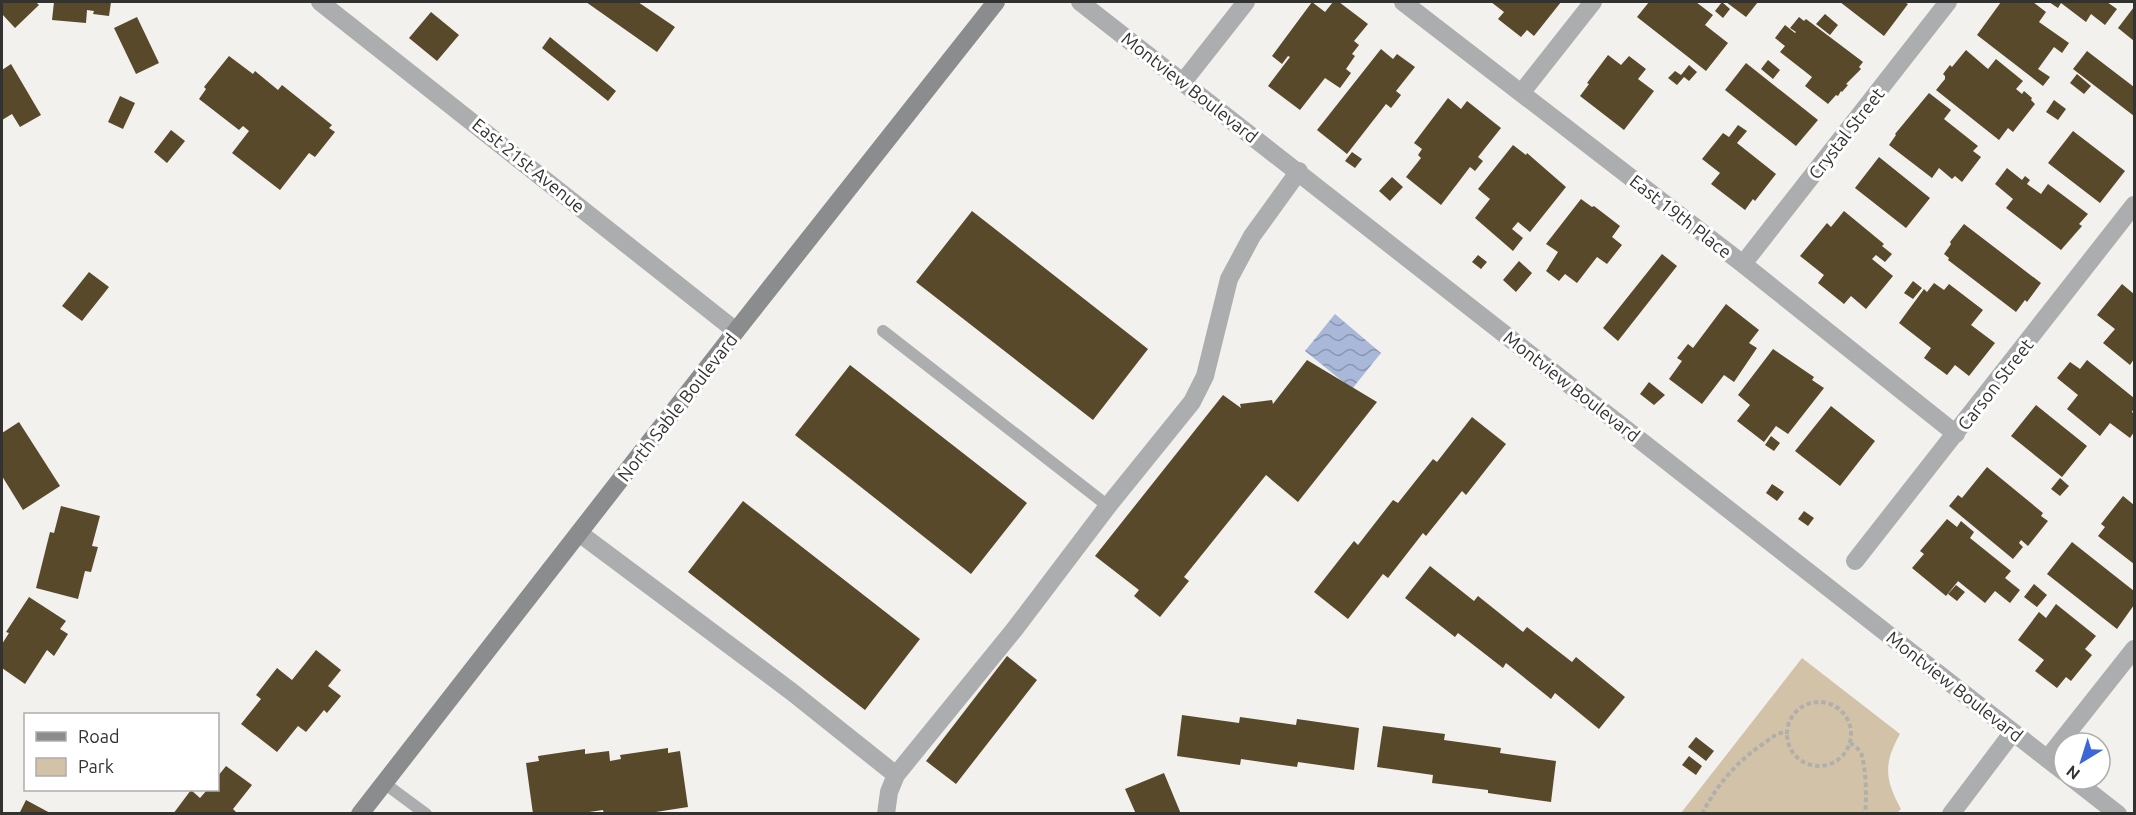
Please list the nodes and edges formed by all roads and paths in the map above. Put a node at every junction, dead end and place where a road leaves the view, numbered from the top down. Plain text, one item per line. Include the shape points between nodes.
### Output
1 (320, 2) edge
2 (996, 2) edge
3 (1080, 2) edge
4 (1246, 2) edge
5 (1403, 2) edge
6 (1593, 2) edge
7 (1948, 2) edge
8 (1183, 82) junction
9 (1522, 92) junction
10 (1299, 171) junction
11 (2134, 205) edge
12 (1743, 264) junction
13 (736, 331) junction
14 (883, 331) dead end
15 (1956, 434) junction
16 (1108, 506) junction
17 (579, 533) junction
18 (1855, 561) dead end
19 (2134, 649) edge
20 (1787, 732) junction
21 (2013, 732) junction
22 (1850, 743) junction
23 (2048, 759) junction
24 (2052, 762) edge
25 (896, 775) junction
26 (384, 783) junction
27 (2089, 791) edge
28 (360, 813) edge
29 (426, 813) edge
30 (886, 813) edge
31 (1702, 813) edge
32 (1865, 813) edge
33 (1951, 813) edge
34 (2118, 813) edge

1 - 13 street, East 21st Avenue
2 - 13 street, North Sable Boulevard
3 - 8 street, Montview Boulevard
4 - 8 street
5 - 9 street, East 19th Place
6 - 9 street
7 - 12 street, Crystal Street
8 - 10 street, Montview Boulevard
9 - 12 street, East 19th Place
10 - 16 street via 1261,222 1228,279 1205,376 1192,402
10 - 21 street, Montview Boulevard
11 - 15 street, Carson Street
12 - 15 street, East 19th Place
13 - 17 street, North Sable Boulevard
14 - 16 lane
15 - 18 street, Carson Street
16 - 25 street
17 - 25 street
17 - 26 street, North Sable Boulevard
19 - 23 street
20 - 22 path via 1791,748 1811,765 1827,765 1837,760
20 - 22 path via 1796,711 1825,702 1836,706 1848,720
20 - 31 path via 1780,732 1746,754
21 - 23 street, Montview Boulevard
21 - 33 street
22 - 32 path via 1861,754
23 - 24 street, Montview Boulevard
25 - 30 street
26 - 28 street, North Sable Boulevard
26 - 29 lane
27 - 34 street

